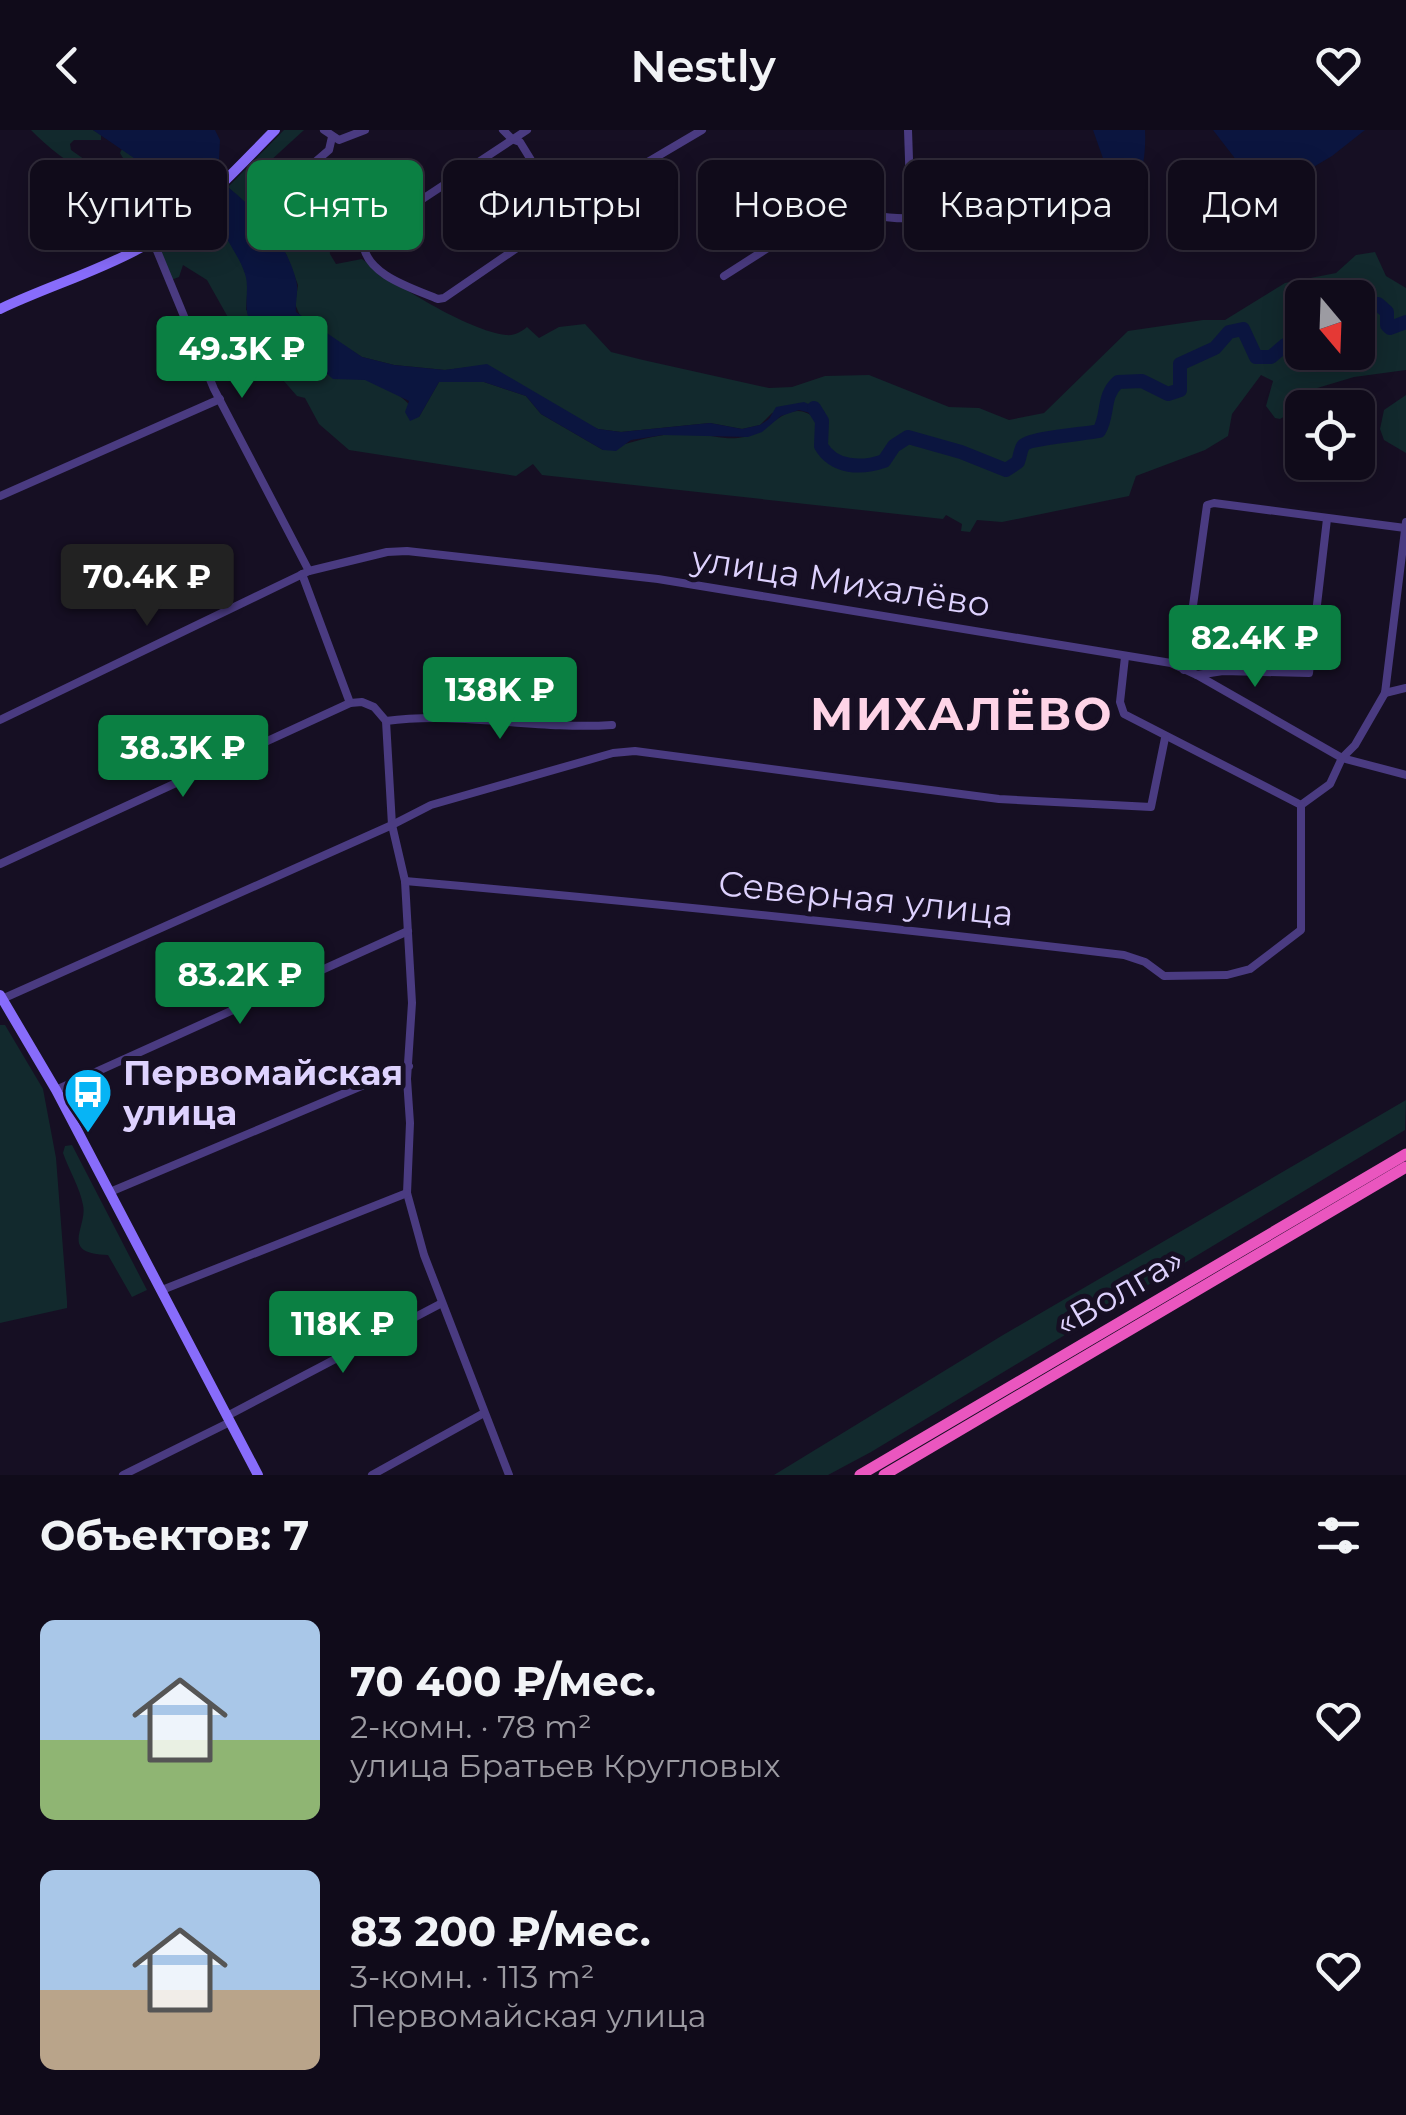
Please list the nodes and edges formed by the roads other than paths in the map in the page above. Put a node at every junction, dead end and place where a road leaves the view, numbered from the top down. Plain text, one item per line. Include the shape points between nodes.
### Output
1 (276, 130) edge
2 (324, 130) edge
3 (366, 130) edge
4 (503, 130) edge
5 (528, 130) edge
6 (702, 130) edge
7 (908, 130) edge
8 (332, 138) junction
9 (512, 140) junction
10 (318, 160) edge
11 (481, 160) edge
12 (531, 160) edge
13 (652, 160) edge
14 (227, 179) edge
15 (443, 184) edge
16 (134, 250) edge
17 (156, 250) edge
18 (515, 250) edge
19 (724, 276) dead end
20 (0, 309) edge
21 (220, 399) junction
22 (0, 496) edge
23 (1327, 519) junction
24 (1406, 525) edge
25 (305, 572) junction
26 (1125, 656) junction
27 (1184, 670) junction
28 (1197, 674) junction
29 (1406, 688) edge
30 (1384, 693) junction
31 (350, 703) junction
32 (0, 720) edge
33 (386, 721) junction
34 (612, 726) dead end
35 (1165, 738) junction
36 (1342, 758) junction
37 (1406, 775) edge
38 (1301, 806) junction
39 (392, 825) junction
40 (0, 864) edge
41 (405, 881) junction
42 (408, 931) junction
43 (1, 997) edge
44 (409, 1066) junction
45 (56, 1090) junction
46 (1406, 1154) edge
47 (1406, 1167) edge
48 (110, 1192) junction
49 (407, 1193) junction
50 (162, 1290) junction
51 (442, 1304) junction
52 (484, 1414) junction
53 (228, 1419) junction
54 (123, 1475) edge
55 (258, 1475) edge
56 (372, 1475) edge
57 (509, 1475) edge
58 (860, 1475) edge
59 (884, 1475) edge

1 - 14 main road
2 - 8 street
3 - 8 street
4 - 9 street
5 - 9 street
6 - 13 street
7 - 19 street via 911,218 820,214
8 - 10 street
9 - 11 street
9 - 12 street
15 - 18 street via 363,243 388,277 444,298
16 - 20 main road
17 - 21 street
21 - 22 street
21 - 25 street
23 - 24 street
23 - 27 street via 1207,505
23 - 28 street via 1309,673
24 - 30 street
25 - 26 street, улица Михалёво via 398,550 439,552 658,579
25 - 31 street
25 - 32 street, улица Михалёво
26 - 27 street, улица Михалёво
26 - 35 street via 1124,714
27 - 28 street, улица Михалёво
28 - 36 street, улица Михалёво
29 - 30 street
30 - 36 street
31 - 33 street via 362,702
31 - 40 street
33 - 34 street
33 - 39 street
35 - 38 street
35 - 39 street via 1151,807 982,798 635,750 431,805
36 - 37 street, улица Михалёво
36 - 38 street via 1330,784
38 - 41 street, Северная улица via 1301,930 1240,973 1174,978 1124,955
39 - 41 street
39 - 43 street
41 - 42 street
42 - 44 street
42 - 45 street
43 - 45 main road
44 - 48 street
44 - 49 street
45 - 48 main road
46 - 58 highway, «Волга»
47 - 59 highway, «Волга»
48 - 50 main road
49 - 50 street
49 - 51 street
50 - 53 main road
51 - 52 street
51 - 53 street
52 - 56 street
52 - 57 street
53 - 54 street
53 - 55 main road

